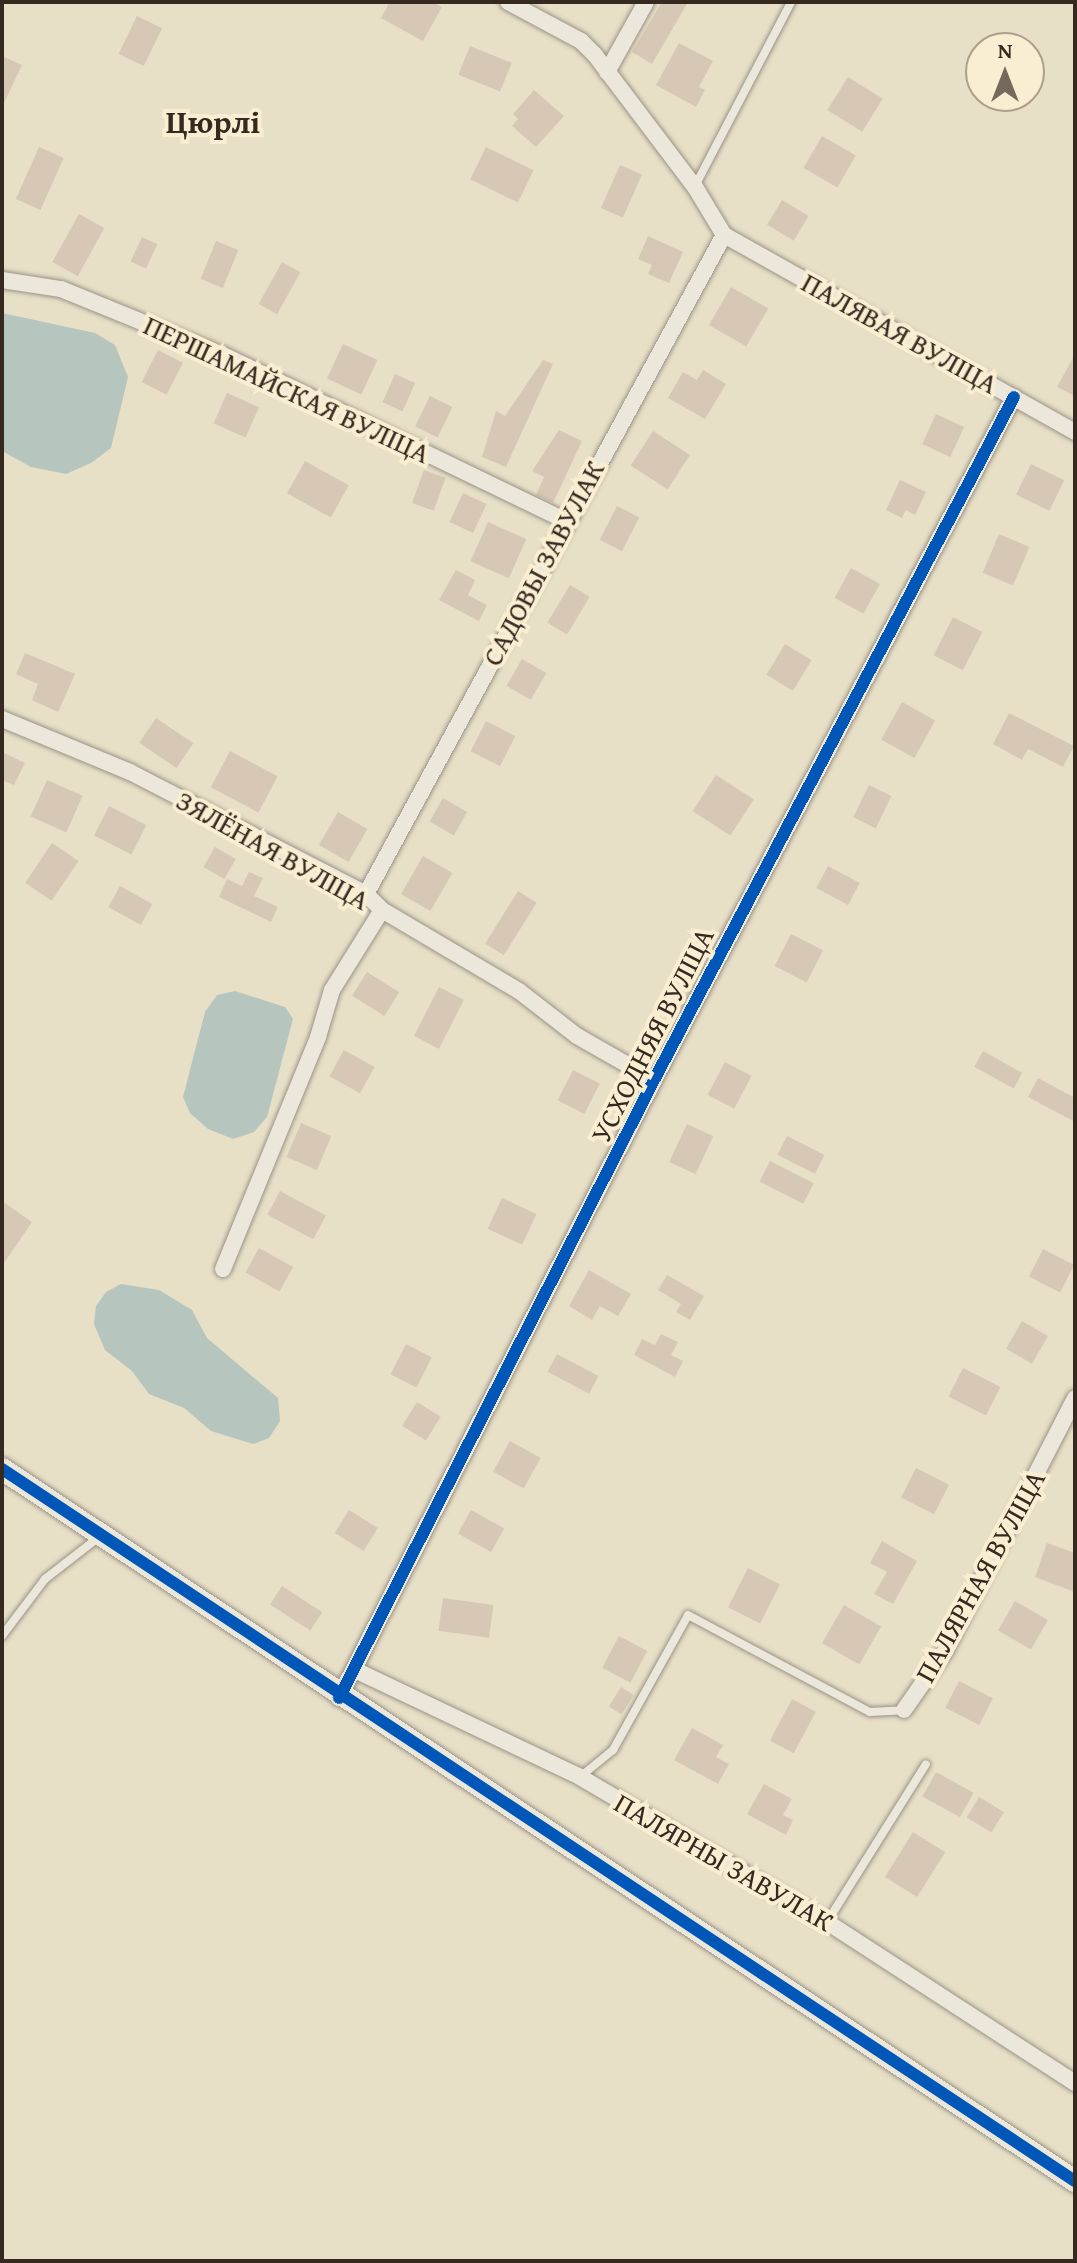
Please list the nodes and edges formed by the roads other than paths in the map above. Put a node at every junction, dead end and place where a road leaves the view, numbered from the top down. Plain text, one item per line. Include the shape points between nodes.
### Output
1 (508, 2) edge
2 (646, 2) edge
3 (791, 2) edge
4 (607, 72) junction
5 (695, 187) junction
6 (724, 235) junction
7 (2, 280) edge
8 (1014, 397) junction
9 (1075, 432) edge
10 (565, 520) junction
11 (2, 719) edge
12 (366, 894) junction
13 (382, 910) junction
14 (654, 1080) junction
15 (223, 1269) dead end
16 (1075, 1398) edge
17 (2, 1469) edge
18 (101, 1535) junction
19 (2, 1636) edge
20 (355, 1670) junction
21 (339, 1698) junction
22 (904, 1710) joint
23 (926, 1764) dead end
24 (580, 1777) junction
25 (827, 1922) junction
26 (1075, 2083) edge
27 (1075, 2181) edge

1 - 4 street via 581,41
2 - 4 street
3 - 5 lane
4 - 5 street
5 - 6 street
6 - 8 street, ПАЛЯВАЯ ВУЛІЦА
6 - 10 street, САДОВЫ ЗАВУЛАК
7 - 10 street, ПЕРШАМАЙСКАЯ ВУЛІЦА via 61,289 223,355
8 - 9 street, ПАЛЯВАЯ ВУЛІЦА
8 - 14 street, УСХОДНЯЯ ВУЛІЦА
10 - 12 street, САДОВЫ ЗАВУЛАК
11 - 12 street, ЗЯЛЁНАЯ ВУЛІЦА via 130,772
12 - 13 street, ЗЯЛЁНАЯ ВУЛІЦА
13 - 14 street, ЗЯЛЁНАЯ ВУЛІЦА
13 - 15 street via 332,990 318,1037
14 - 20 street, УСХОДНЯЯ ВУЛІЦА
16 - 22 street, ПАЛЯРНАЯ ВУЛІЦА via 945,1651
17 - 18 street
18 - 19 lane via 45,1579
18 - 21 street
20 - 21 street, УСХОДНЯЯ ВУЛІЦА
20 - 24 street, ПАЛЯРНЫ ЗАВУЛАК
21 - 27 street
22 - 24 lane via 870,1712 688,1615 613,1750
23 - 25 lane
24 - 25 street, ПАЛЯРНЫ ЗАВУЛАК
25 - 26 street, ПАЛЯРНЫ ЗАВУЛАК

